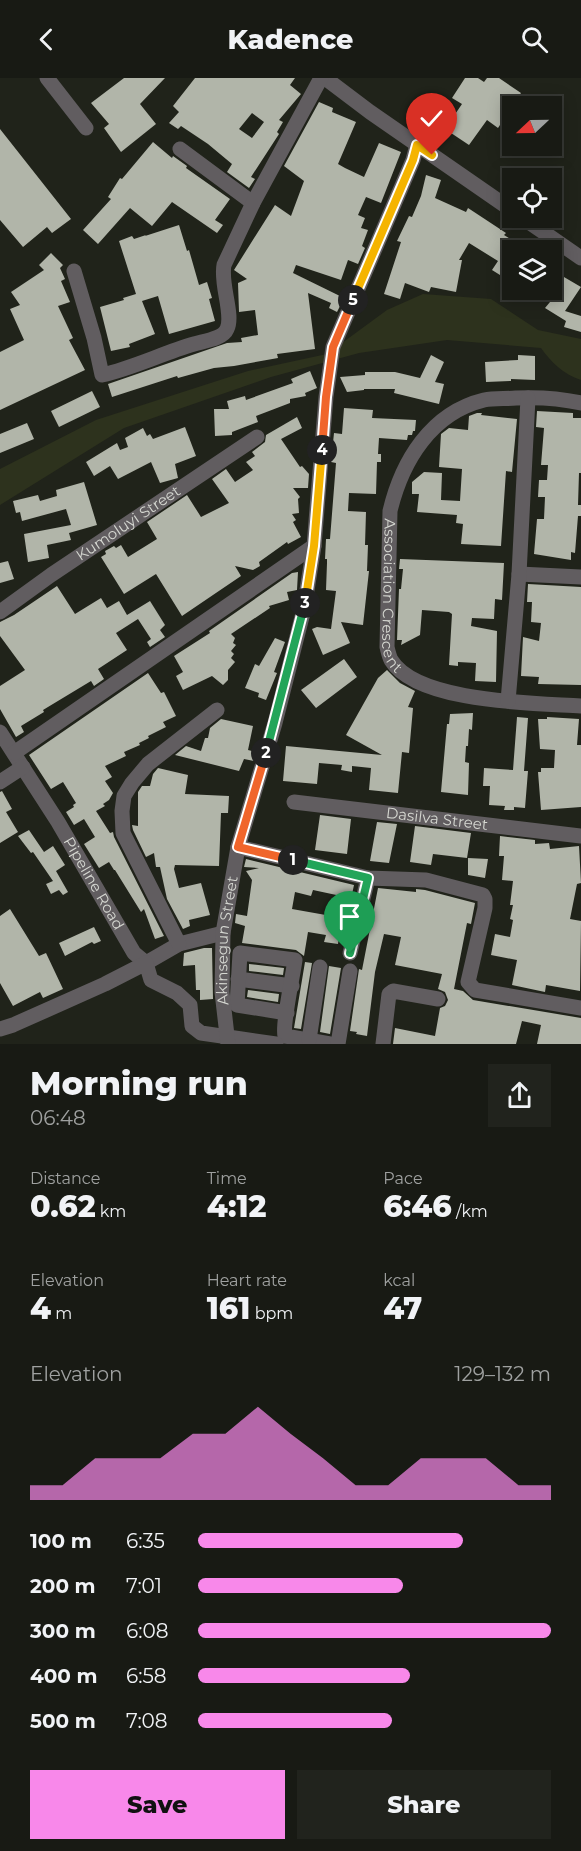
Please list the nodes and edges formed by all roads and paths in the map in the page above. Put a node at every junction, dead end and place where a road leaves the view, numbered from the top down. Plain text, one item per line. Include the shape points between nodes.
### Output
1 (47, 78) edge
2 (323, 78) edge
3 (86, 128) dead end
4 (417, 145) junction
5 (180, 149) dead end
6 (253, 203) junction
7 (502, 203) edge
8 (538, 228) edge
9 (581, 258) edge
10 (74, 271) dead end
11 (528, 398) junction
12 (581, 403) edge
13 (257, 437) dead end
14 (314, 546) junction
15 (519, 574) junction
16 (581, 577) edge
17 (0, 612) edge
18 (508, 701) junction
19 (581, 706) edge
20 (217, 710) dead end
21 (0, 732) edge
22 (14, 753) junction
23 (23, 767) junction
24 (0, 782) edge
25 (294, 802) dead end
26 (581, 836) edge
27 (238, 847) junction
28 (368, 878) junction
29 (223, 933) junction
30 (179, 944) junction
31 (350, 953) dead end
32 (146, 963) junction
33 (320, 967) dead end
34 (350, 971) dead end
35 (238, 979) junction
36 (292, 987) junction
37 (438, 999) dead end
38 (581, 1008) edge
39 (287, 1013) junction
40 (0, 1029) edge
41 (200, 1039) edge
42 (228, 1040) edge
43 (309, 1040) junction
44 (276, 1044) edge
45 (330, 1044) edge
46 (338, 1044) edge
47 (383, 1044) edge

1 - 3 street
2 - 4 street
2 - 6 street
4 - 7 street
4 - 14 street, Akinsegun Street via 333,347
5 - 6 street
6 - 10 street via 224,265 229,320 227,330 220,336 102,375
8 - 9 street
11 - 12 street, Association Crescent via 560,398
11 - 15 street
11 - 18 street, Association Crescent via 487,399 466,405 432,428 405,469 390,511 387,647 392,661 422,684 469,697
13 - 17 street, Kumoluyi Street
14 - 22 street
14 - 27 street, Akinsegun Street via 301,620 275,723
15 - 16 street
15 - 18 street
18 - 19 street, Association Crescent
20 - 30 street via 148,764 124,796 123,833
21 - 22 street, Pipeline Road
22 - 23 street, Pipeline Road
23 - 24 street
23 - 32 street, Pipeline Road via 134,953
25 - 26 street, Dasilva Street
27 - 28 street
27 - 29 street, Akinsegun Street
28 - 31 street
28 - 38 street via 426,880 483,895 485,908 468,982 475,990
29 - 30 street
29 - 42 street, Akinsegun Street via 222,992
30 - 32 street
32 - 40 street
32 - 41 street, Pipeline Road via 151,980 177,993 190,1005 192,1026
33 - 43 street
34 - 46 street
35 - 36 street
35 - 36 street via 240,953 295,960
35 - 39 street via 237,1005
36 - 39 street
37 - 47 street via 389,993
39 - 43 street via 285,1036
41 - 42 street
42 - 44 street
43 - 45 street

